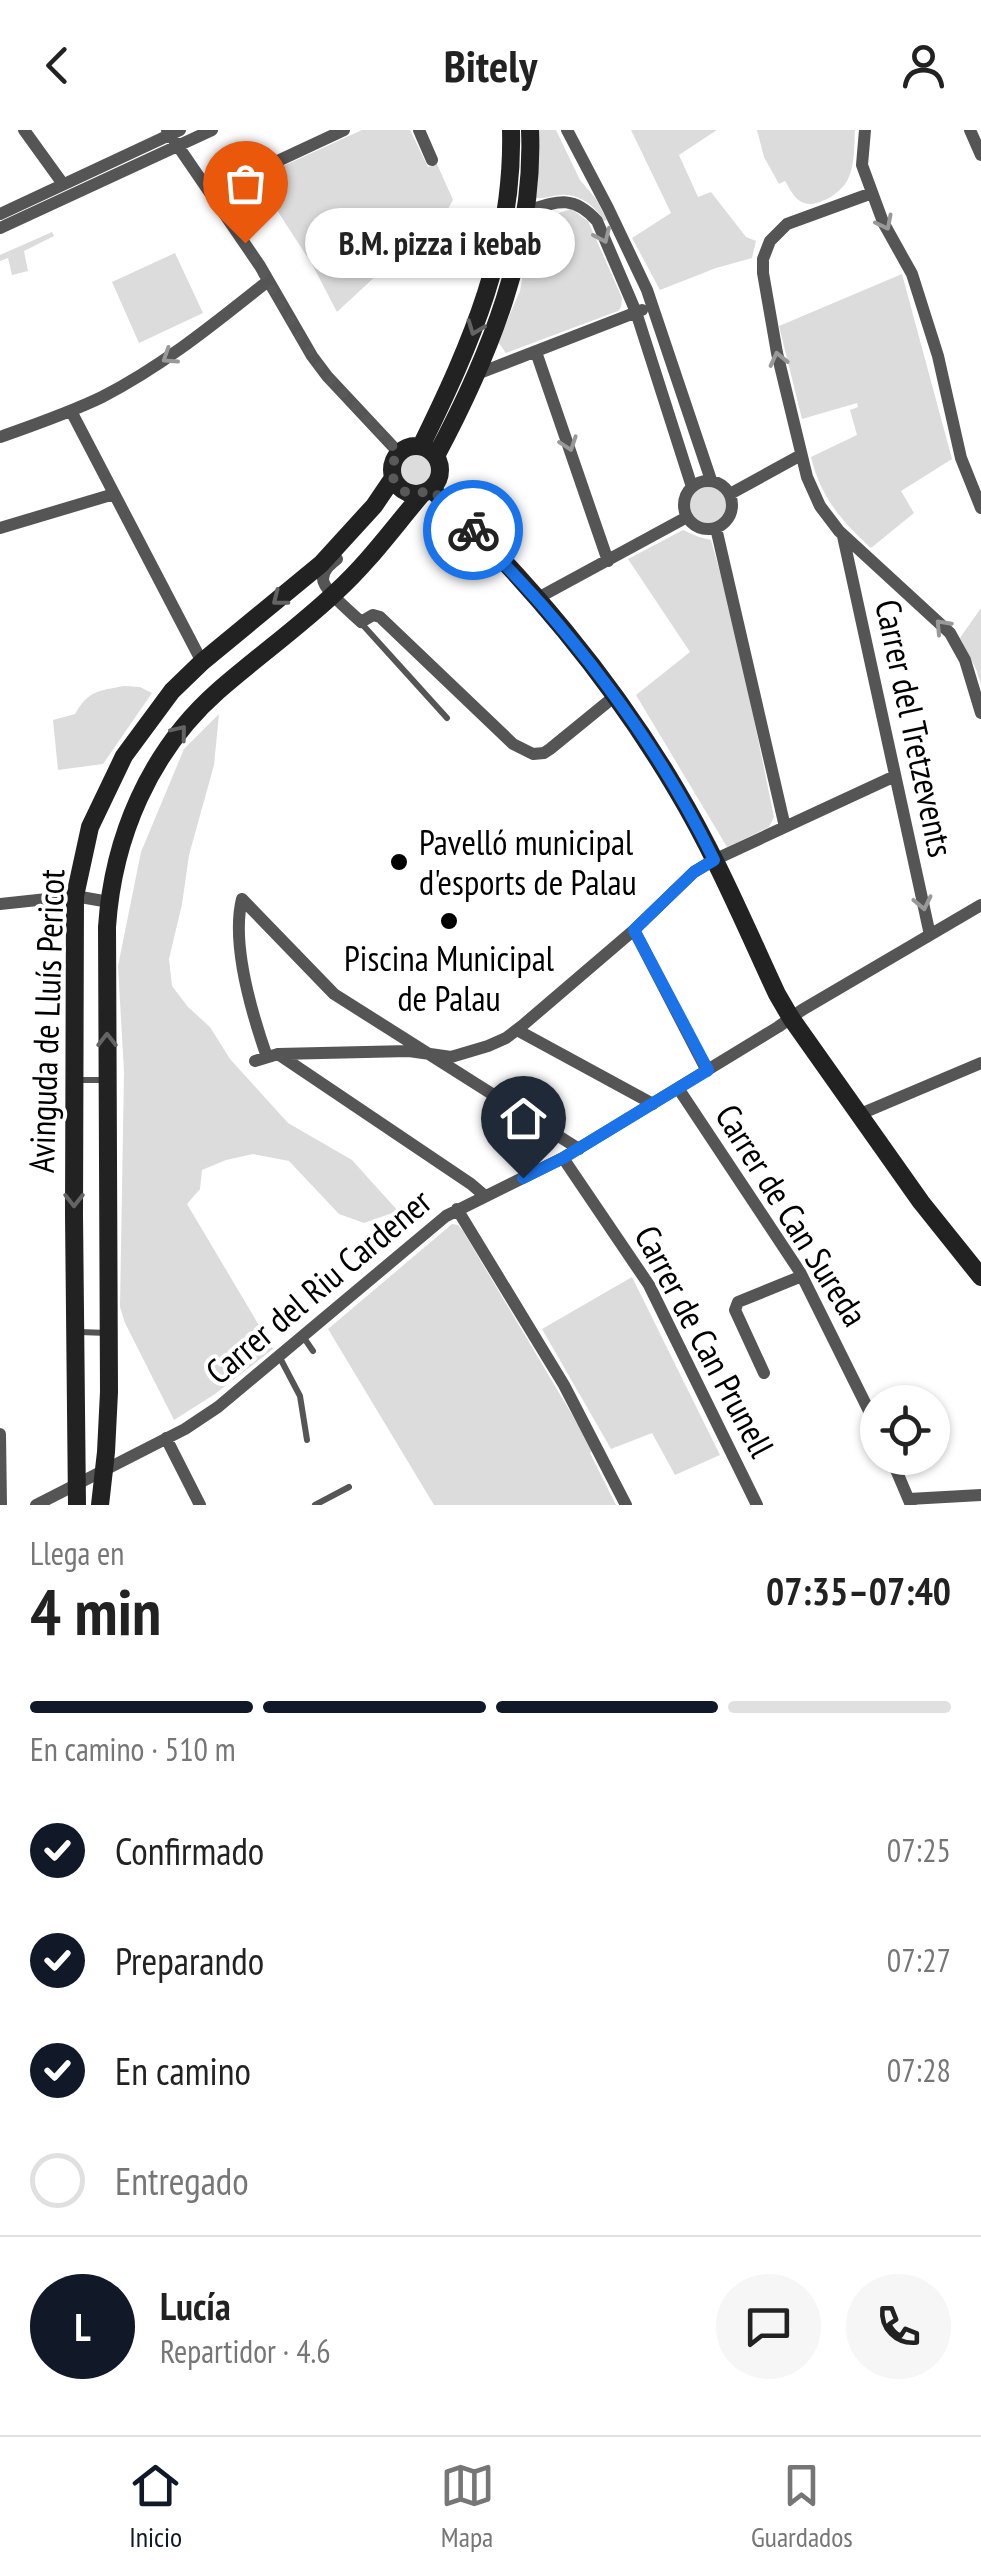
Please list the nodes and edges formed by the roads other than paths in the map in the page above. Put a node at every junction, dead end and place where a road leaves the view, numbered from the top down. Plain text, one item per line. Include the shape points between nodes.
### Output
1 (24, 130) edge
2 (212, 130) edge
3 (344, 130) edge
4 (419, 130) edge
5 (511, 130) edge
6 (530, 130) edge
7 (567, 130) edge
8 (864, 130) edge
9 (970, 130) edge
10 (174, 136) edge
11 (981, 155) edge
12 (432, 160) dead end
13 (63, 184) junction
14 (872, 192) junction
15 (524, 212) junction
16 (239, 213) dead end
17 (0, 214) edge
18 (0, 228) edge
19 (268, 281) junction
20 (652, 306) junction
21 (636, 312) junction
22 (536, 352) junction
23 (476, 374) junction
24 (71, 411) junction
25 (0, 437) edge
26 (428, 451) junction
27 (398, 452) junction
28 (801, 455) junction
29 (393, 478) junction
30 (711, 480) junction
31 (692, 487) junction
32 (426, 492) junction
33 (114, 494) junction
34 (730, 494) junction
35 (981, 508) edge
36 (687, 518) junction
37 (360, 521) junction
38 (0, 528) edge
39 (716, 528) junction
40 (842, 534) junction
41 (608, 560) junction
42 (333, 595) junction
43 (536, 599) junction
44 (360, 622) junction
45 (202, 662) junction
46 (614, 696) junction
47 (981, 713) edge
48 (447, 718) dead end
49 (895, 776) junction
50 (785, 827) junction
51 (714, 860) junction
52 (75, 896) junction
53 (109, 902) junction
54 (0, 904) edge
55 (981, 905) edge
56 (634, 930) junction
57 (930, 935) junction
58 (791, 1018) junction
59 (516, 1030) junction
60 (430, 1055) junction
61 (267, 1058) junction
62 (981, 1063) edge
63 (708, 1070) junction
64 (74, 1080) junction
65 (107, 1080) junction
66 (678, 1088) junction
67 (653, 1104) junction
68 (858, 1115) junction
69 (579, 1149) junction
70 (563, 1158) junction
71 (486, 1196) junction
72 (457, 1209) junction
73 (802, 1276) junction
74 (981, 1277) edge
75 (74, 1332) junction
76 (108, 1333) junction
77 (303, 1337) junction
78 (313, 1351) dead end
79 (280, 1357) junction
80 (764, 1373) dead end
81 (860, 1393) edge
82 (0, 1434) edge
83 (166, 1438) junction
84 (307, 1440) dead end
85 (105, 1461) junction
86 (898, 1475) edge
87 (76, 1484) junction
88 (349, 1487) dead end
89 (1, 1494) edge
90 (981, 1495) edge
91 (910, 1502) edge
92 (1, 1505) edge
93 (36, 1505) edge
94 (77, 1505) edge
95 (100, 1505) edge
96 (200, 1505) edge
97 (315, 1505) edge
98 (626, 1505) edge
99 (757, 1505) edge

1 - 13 street
2 - 10 street
3 - 16 street via 267,166 264,195
4 - 12 street
5 -> 26 street via 494,264
6 - 15 street
7 - 20 street
8 - 14 street via 862,165
9 - 11 street
10 - 13 street
10 - 18 street
10 - 19 street
13 - 17 street
28 -> 14 street via 770,318 766,249 787,224
14 -> 35 street via 912,274 961,458
15 -> 21 street via 564,201 588,210
15 - 23 street via 503,304
19 -> 24 street via 174,355
19 - 27 street via 327,376
20 - 21 street
20 - 30 street
21 - 22 street
21 - 31 street
22 - 23 street
22 -> 41 street
23 - 26 street
24 - 25 street
24 - 33 street
26 - 27 street
26 - 32 street via 440,475
27 - 29 street
28 - 34 street
28 - 40 street via 816,499
29 - 32 street via 404,492
29 - 37 street, Avinguda de Lluís Pericot
30 - 31 street
30 - 34 street
31 - 36 street
32 - 42 street, Avinguda de Lluís Pericot
32 - 43 street
33 - 38 street
33 - 45 street
34 - 39 street via 731,514
36 - 39 street via 700,528
36 - 41 street
37 - 42 street via 352,544 326,569 323,579
37 -> 45 street, Avinguda de Lluís Pericot via 320,564
39 - 50 street
47 -> 40 street via 965,660 945,628
40 - 49 street, Carrer del Tretzevents
41 - 43 street
42 - 44 street
53 -> 42 street, Avinguda de Lluís Pericot via 127,825 160,758 215,693
43 - 46 street
44 - 46 street via 380,616 527,752 550,749
44 - 48 lane
45 - 52 street, Avinguda de Lluís Pericot via 172,690 112,777 90,827
46 - 51 street via 676,788
49 - 50 street
49 -> 57 street, Carrer del Tretzevents
50 - 51 street
51 - 56 street
51 - 58 street
52 - 53 street
52 - 54 street
52 - 64 street, Avinguda de Lluís Pericot
65 -> 53 street, Avinguda de Lluís Pericot
55 - 57 street, Carrer del Riu Cardener
56 - 59 street
56 - 63 street
57 - 58 street, Carrer del Riu Cardener
58 - 63 street, Carrer del Riu Cardener
58 - 68 street
59 - 60 street via 470,1052
59 - 67 street
60 - 61 street
60 - 61 street via 334,994 242,898 237,918 249,999
60 - 69 street
61 - 71 street
62 - 68 street
63 - 66 street, Carrer del Riu Cardener
64 - 65 lane
64 -> 75 street, Avinguda de Lluís Pericot
65 - 76 street, Avinguda de Lluís Pericot
66 - 67 street, Carrer del Riu Cardener
66 - 73 street, Carrer de Can Sureda
67 - 69 street, Carrer del Riu Cardener
68 - 74 street
69 - 70 street, Carrer del Riu Cardener
70 - 71 street, Carrer del Riu Cardener
70 - 99 street, Carrer de Can Prunell via 649,1285
71 - 72 street, Carrer del Riu Cardener
72 - 77 street, Carrer del Riu Cardener
72 - 98 street via 564,1385
73 - 80 street via 738,1302 735,1310
73 - 81 street, Carrer de Can Sureda
75 - 76 lane
75 - 87 street, Avinguda de Lluís Pericot
76 - 85 street, Avinguda de Lluís Pericot
77 - 78 lane
77 - 79 street, Carrer del Riu Cardener
79 - 83 street, Carrer del Riu Cardener via 218,1408
79 - 84 lane via 300,1396
82 - 89 street
83 - 85 street, Carrer del Riu Cardener
83 - 96 street
85 - 87 street, Carrer del Riu Cardener
85 - 95 street, Avinguda de Lluís Pericot
86 - 91 street
87 - 93 street, Carrer del Riu Cardener
87 - 94 street, Avinguda de Lluís Pericot
88 - 97 lane
89 - 92 street
90 - 91 street

